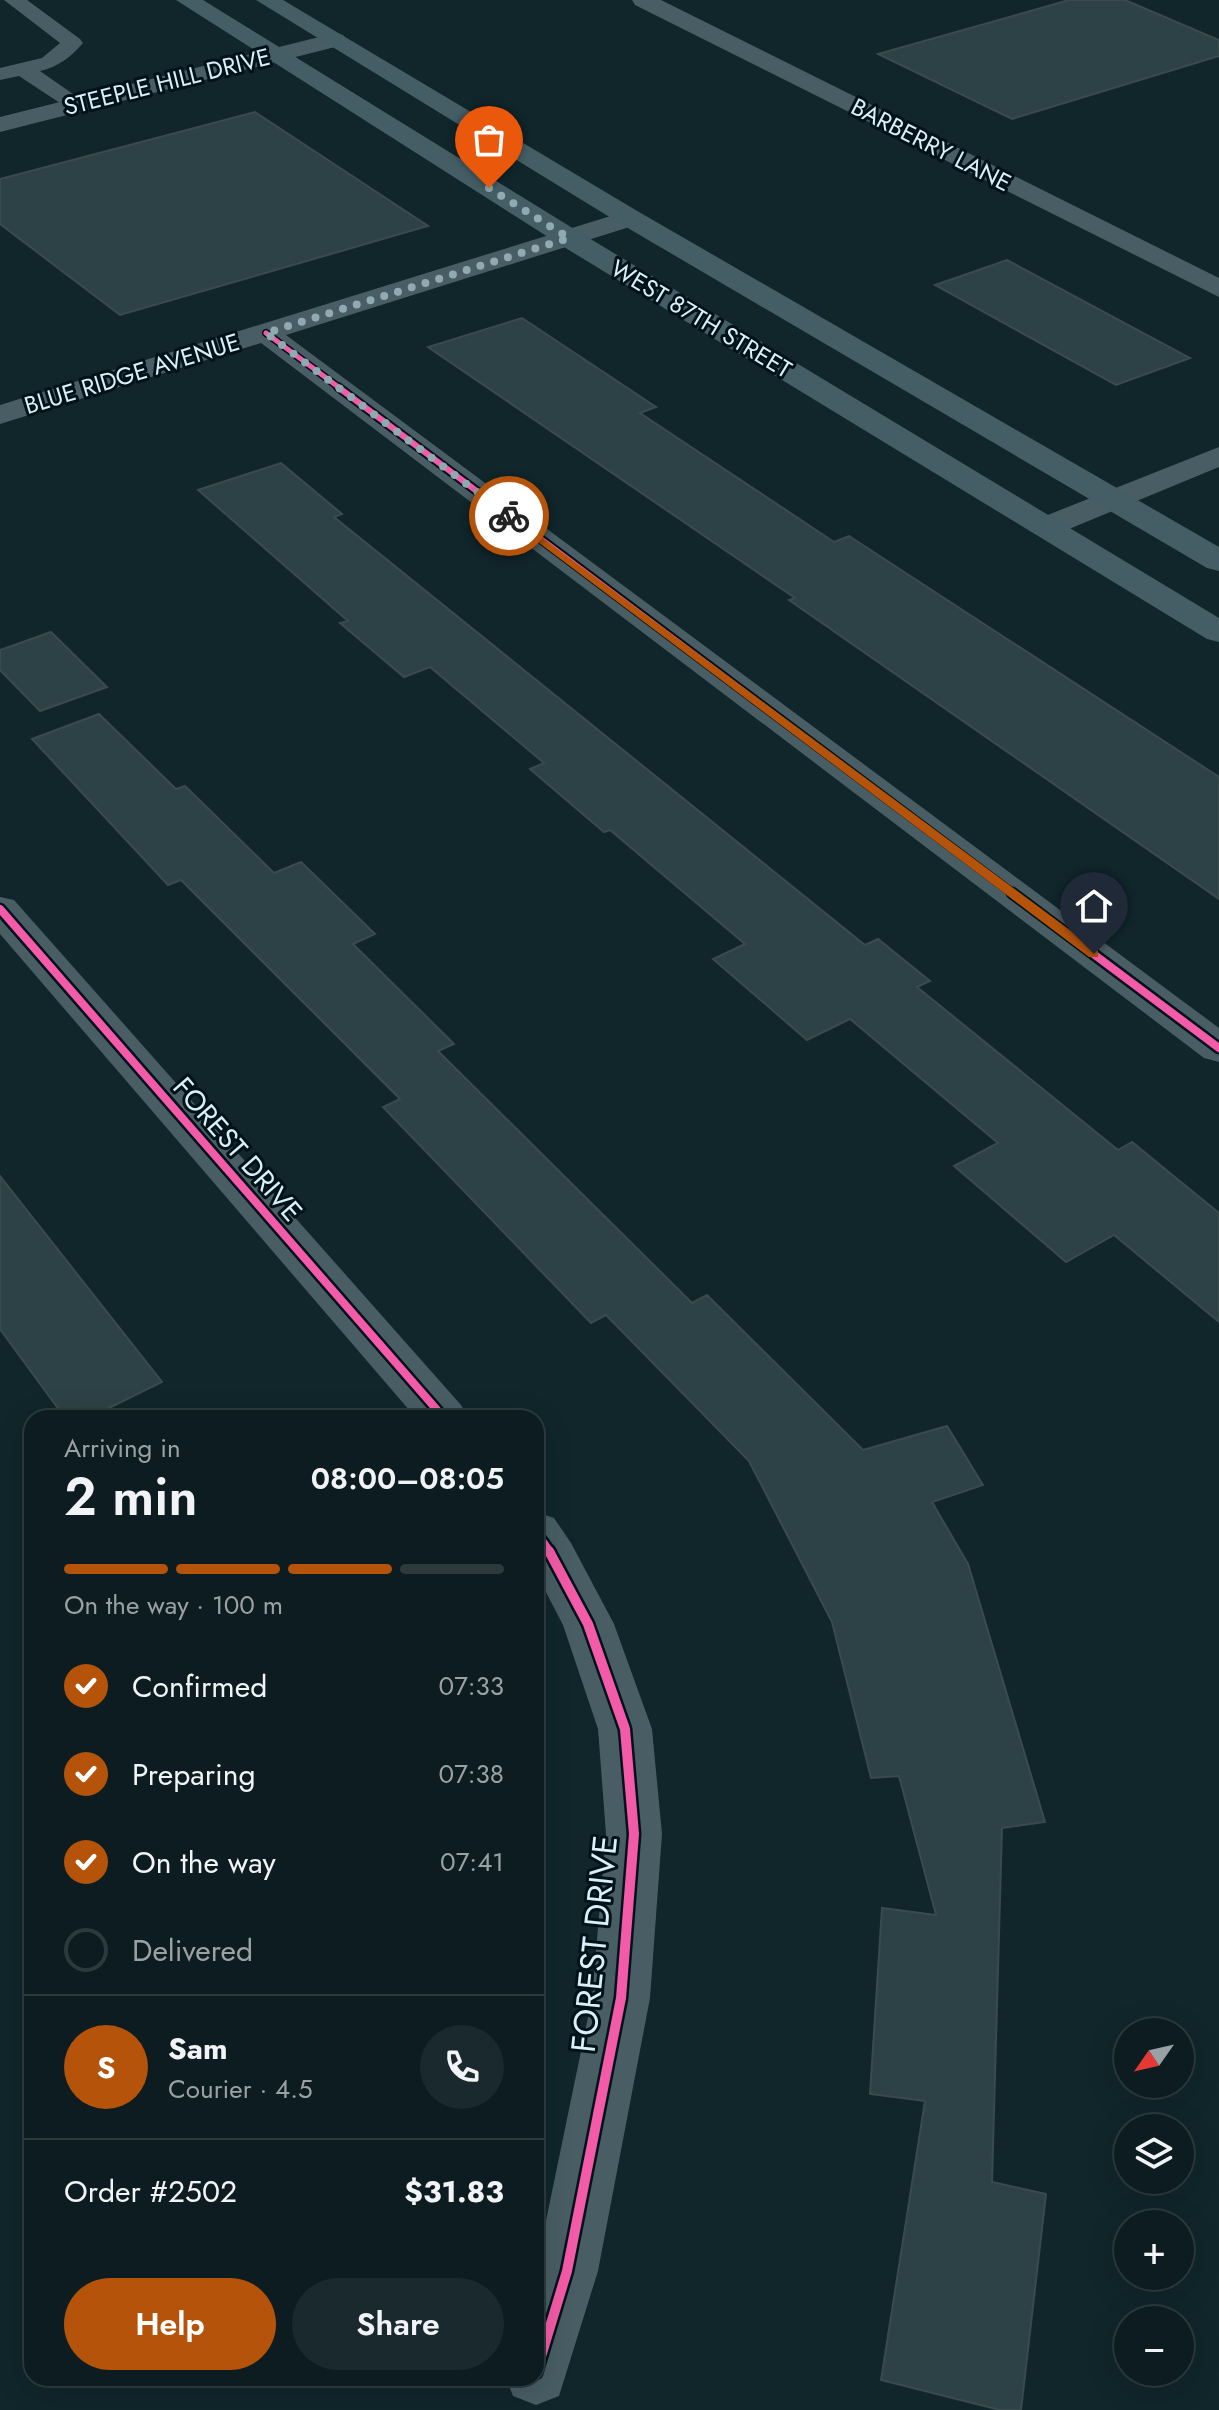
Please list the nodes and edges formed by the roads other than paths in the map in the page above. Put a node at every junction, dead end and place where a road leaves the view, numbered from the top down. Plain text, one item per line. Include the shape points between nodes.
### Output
1 (14, 0) edge
2 (187, 0) edge
3 (267, 0) edge
4 (643, 0) edge
5 (335, 40) junction
6 (275, 55) junction
7 (23, 69) junction
8 (0, 74) edge
9 (76, 105) junction
10 (0, 125) edge
11 (630, 218) junction
12 (569, 238) junction
13 (1219, 289) edge
14 (266, 333) junction
15 (0, 415) edge
16 (1219, 456) edge
17 (1113, 499) junction
18 (1046, 527) junction
19 (1219, 561) edge
20 (1219, 632) edge
21 (0, 909) edge
22 (1219, 1048) edge
23 (437, 1410) edge
24 (544, 1544) edge
25 (544, 2346) edge
26 (532, 2386) edge
27 (525, 2410) edge

1 - 7 lane via 73,43 49,63
2 - 6 main road, WEST 87TH STREET
3 - 5 main road, WEST 87TH STREET
4 - 13 street, BARBERRY LANE
5 - 6 street, STEEPLE HILL DRIVE
5 - 11 main road, WEST 87TH STREET
6 - 9 street, STEEPLE HILL DRIVE
6 - 12 main road, WEST 87TH STREET
7 - 8 lane
7 - 9 lane
9 - 10 street, STEEPLE HILL DRIVE
11 - 12 street, BLUE RIDGE AVENUE
11 - 17 main road, WEST 87TH STREET
12 - 14 street, BLUE RIDGE AVENUE
12 - 18 main road, WEST 87TH STREET
14 - 15 street, BLUE RIDGE AVENUE
14 - 22 street
16 - 17 street
17 - 18 street
17 - 19 main road, WEST 87TH STREET
18 - 20 main road, WEST 87TH STREET
21 - 23 street, FOREST DRIVE
24 - 25 street, FOREST DRIVE via 588,1624 625,1729 634,1834 621,1998 567,2271
26 - 27 street, FOREST DRIVE

